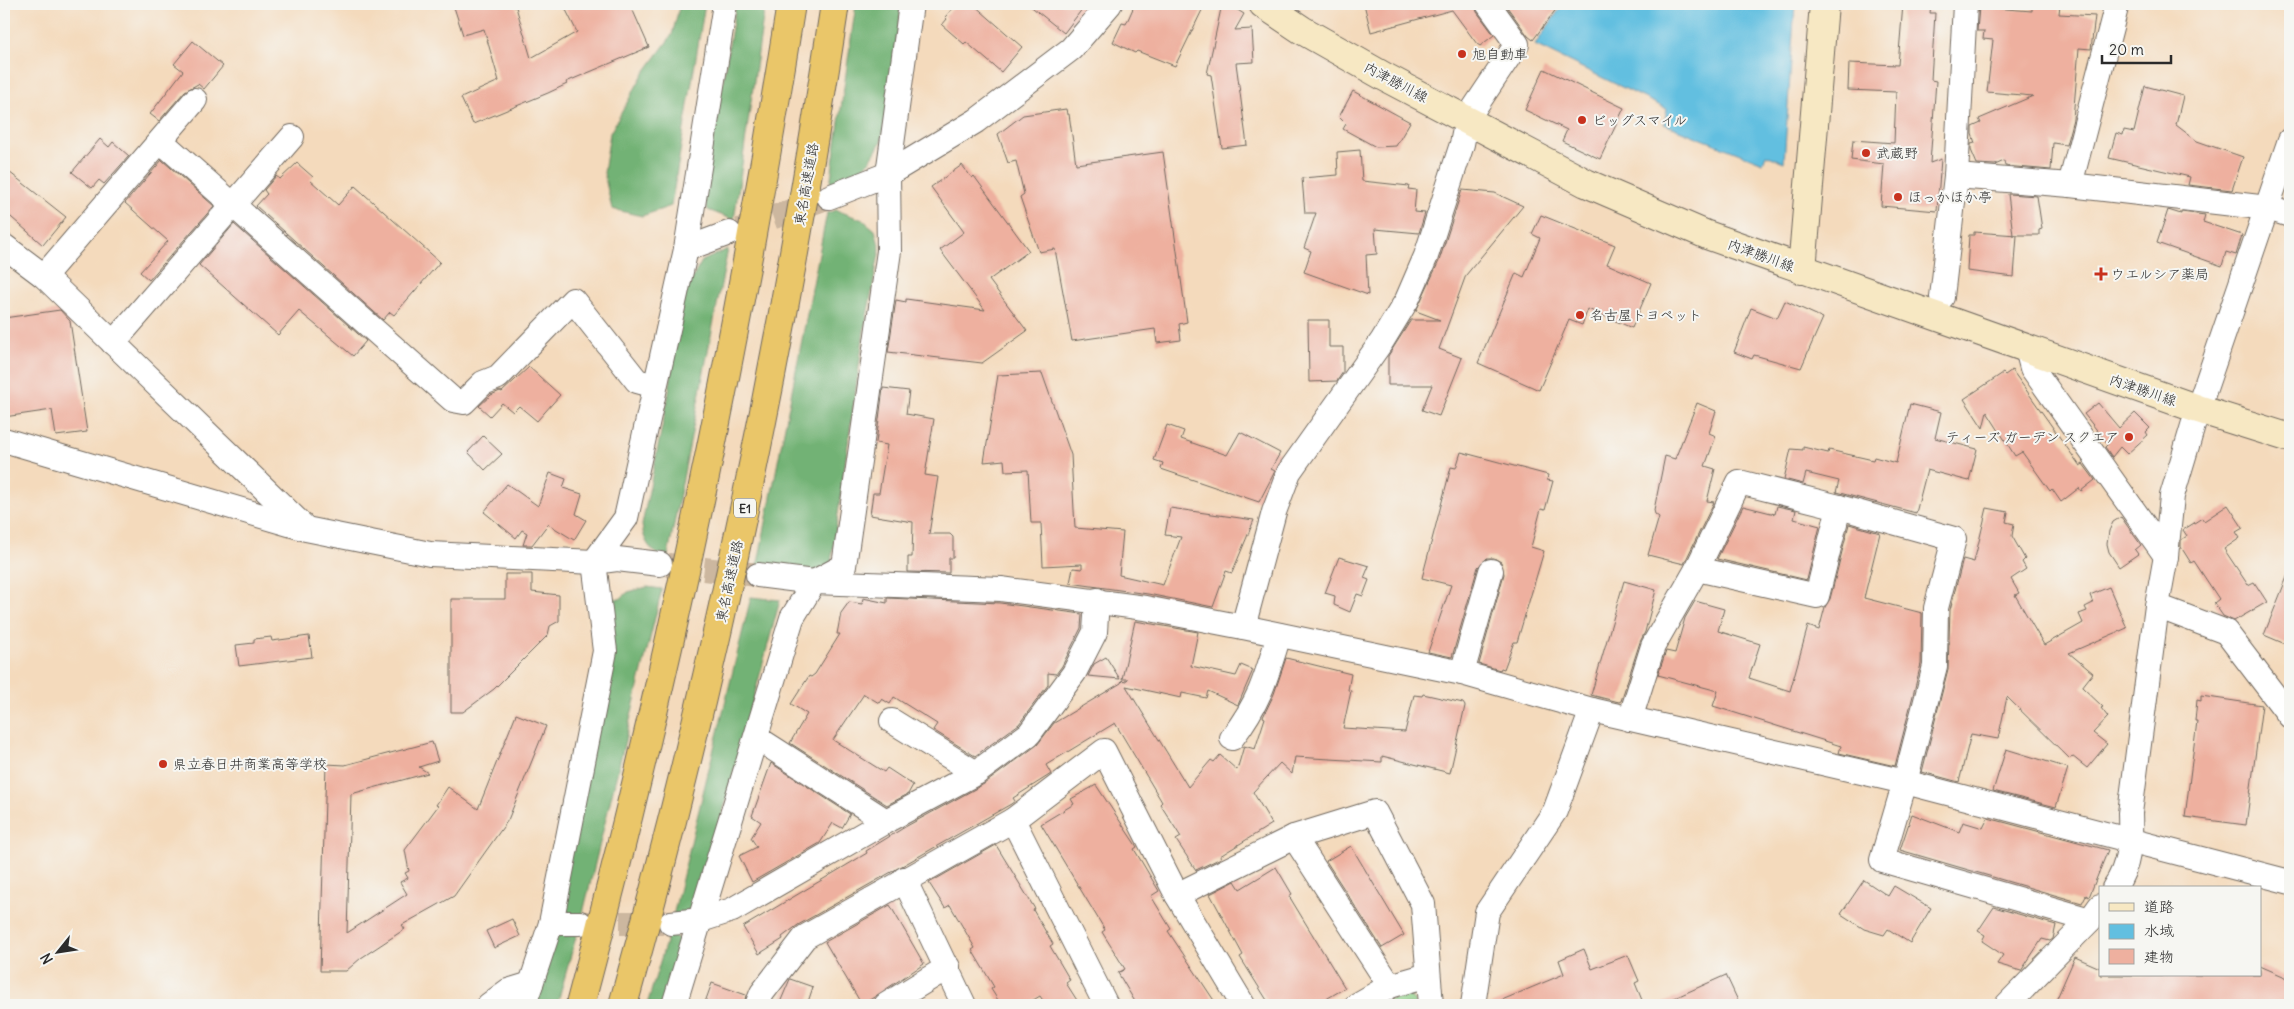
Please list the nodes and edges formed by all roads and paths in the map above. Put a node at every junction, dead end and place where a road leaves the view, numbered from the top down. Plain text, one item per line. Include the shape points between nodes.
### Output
1 (725, 4) edge
2 (791, 4) edge
3 (835, 4) edge
4 (911, 4) edge
5 (1110, 4) edge
6 (1263, 4) edge
7 (1488, 4) edge
8 (1824, 4) edge
9 (2117, 4) edge
10 (1963, 5) edge
11 (195, 100) dead end
12 (1467, 119) junction
13 (292, 137) dead end
14 (2290, 140) edge
15 (161, 141) junction
16 (888, 174) junction
17 (1956, 176) junction
18 (2070, 185) junction
19 (829, 196) tunnel mouth
20 (234, 205) junction
21 (2279, 211) edge
22 (729, 233) tunnel mouth
23 (4, 246) edge
24 (686, 249) junction
25 (1802, 270) junction
26 (44, 276) junction
27 (1942, 297) dead end
28 (113, 343) junction
29 (2027, 349) junction
30 (655, 386) junction
31 (2198, 409) junction
32 (2290, 438) edge
33 (4, 440) edge
34 (1840, 507) junction
35 (306, 529) junction
36 (2166, 556) junction
37 (594, 562) junction
38 (660, 564) tunnel mouth
39 (1697, 569) junction
40 (1491, 571) dead end
41 (758, 576) tunnel mouth
42 (814, 582) junction
43 (1097, 600) junction
44 (2157, 606) junction
45 (1243, 627) junction
46 (1279, 635) junction
47 (1462, 673) junction
48 (1592, 710) junction
49 (2290, 716) edge
50 (1630, 720) junction
51 (892, 721) dead end
52 (756, 738) junction
53 (1232, 738) dead end
54 (976, 773) junction
55 (1906, 782) junction
56 (1013, 820) junction
57 (886, 821) junction
58 (1294, 837) junction
59 (2131, 840) junction
60 (904, 879) junction
61 (2290, 882) edge
62 (2115, 886) edge
63 (1177, 895) junction
64 (2095, 913) edge
65 (701, 920) junction
66 (551, 922) junction
67 (580, 923) tunnel mouth
68 (671, 924) tunnel mouth
69 (948, 967) junction
70 (1428, 974) junction
71 (1390, 986) junction
72 (528, 995) edge
73 (489, 1005) edge
74 (580, 1005) edge
75 (623, 1005) edge
76 (674, 1005) edge
77 (757, 1005) edge
78 (886, 1005) edge
79 (964, 1005) edge
80 (1106, 1005) edge
81 (1243, 1005) edge
82 (1357, 1005) edge
83 (1431, 1005) edge
84 (1473, 1005) edge
85 (2007, 1005) edge

1 - 24 street
2 - 74 highway via 731,357 690,554 646,745
3 - 75 highway, 東名高速道路 / E1 via 773,369 735,557 693,743
4 - 16 street
5 - 16 street via 1070,49 976,121
6 - 12 main road, 内津勝川線 via 1319,40
7 - 12 street via 1517,44
8 - 25 main road
9 - 18 street
10 - 17 street
11 - 15 street
12 - 25 main road, 内津勝川線 via 1586,183 1707,235
12 - 45 street via 1426,256 1407,300 1382,341 1289,472 1274,512
13 - 20 street
14 - 21 street
15 - 20 street
15 - 26 street
16 - 19 street
16 - 42 street via 890,251 844,566
17 - 18 street
17 - 27 street
18 - 21 street
20 - 28 street
20 - 30 street via 453,400 464,402 483,383 498,377 573,300 637,380
21 - 31 street
22 - 24 street
23 - 26 street
24 - 30 street
25 - 29 main road, 内津勝川線
26 - 28 street
28 - 35 street
29 - 31 main road, 内津勝川線
29 - 36 street via 2032,368
30 - 37 street via 626,518
31 - 32 main road, 内津勝川線
31 - 36 street via 2172,496
33 - 35 street
34 - 39 street via 1739,482
34 - 39 street via 1817,596
34 - 55 street via 1954,540 1936,608 1935,666
35 - 37 street via 430,554
36 - 44 street
37 - 38 street via 617,559
37 - 66 street via 604,651
39 - 50 street via 1653,646
40 - 47 street
41 - 42 street
42 - 43 street via 1001,589
42 - 52 street via 792,618
43 - 45 street
43 - 54 street via 1095,632 1074,673 1029,734
44 - 49 street via 2226,632
44 - 59 street via 2130,813
45 - 46 street
46 - 47 street
46 - 53 street via 1263,689
47 - 48 street
48 - 50 street
48 - 84 street via 1555,811 1487,912
50 - 55 street
51 - 54 street
52 - 57 street
52 - 65 street
54 - 57 street
55 - 59 street
55 - 64 street via 1882,860
56 - 60 street
56 - 63 street via 1104,751
56 - 80 street
57 - 65 street via 732,910
58 - 63 street
58 - 70 street via 1375,812 1423,904
58 - 71 street
59 - 61 street
59 - 62 street via 2122,877
60 - 69 street
60 - 77 street via 804,937 762,993
63 - 81 street
64 - 85 street
65 - 68 street
65 - 76 street
66 - 67 street
66 - 72 street
69 - 78 street
69 - 79 street
70 - 71 street
70 - 83 street
71 - 82 street
72 - 73 street via 508,991

